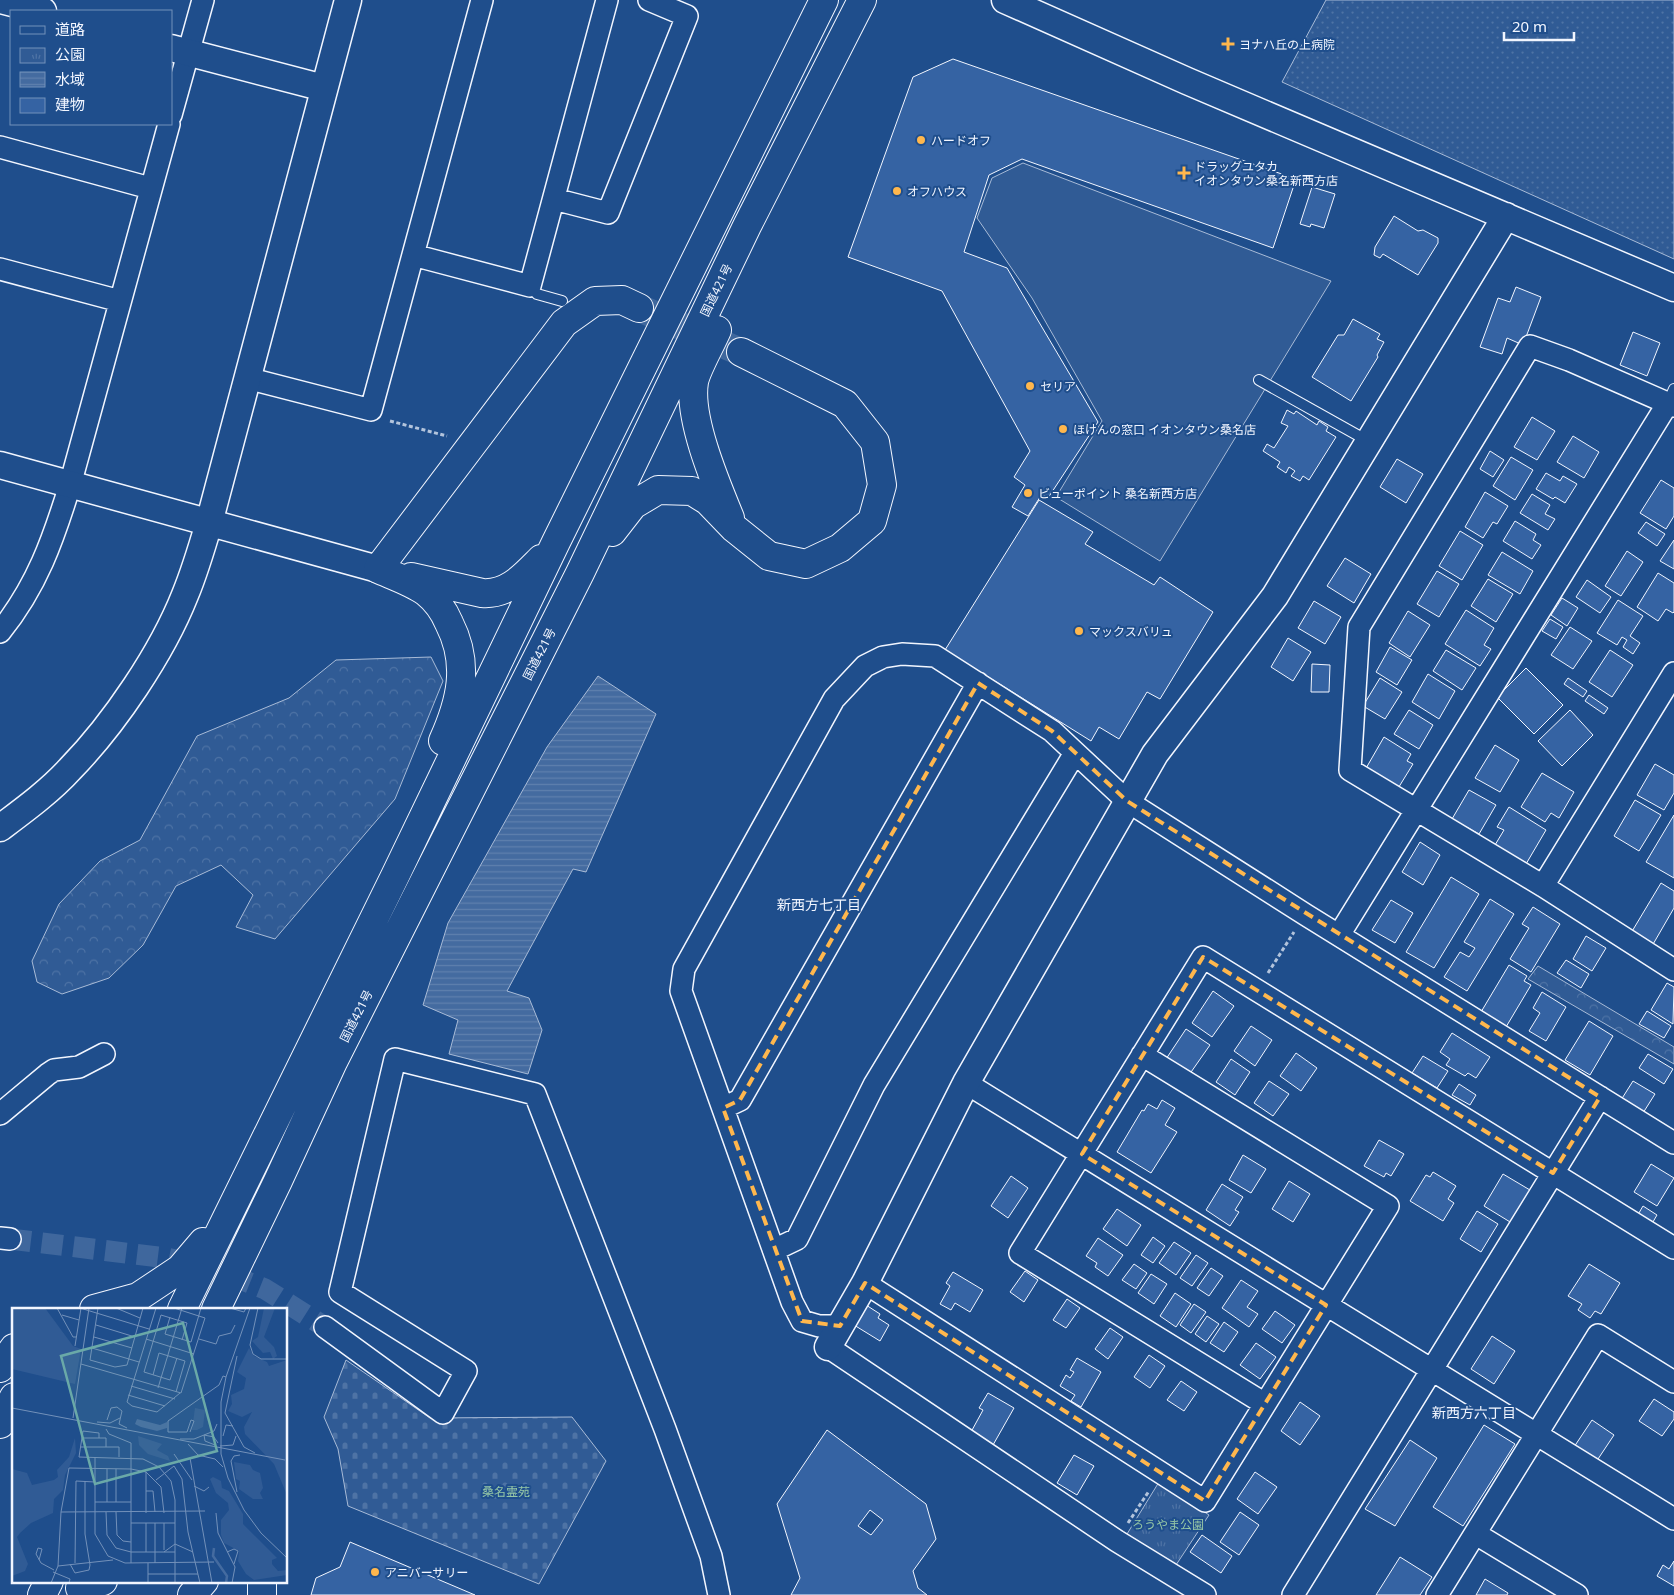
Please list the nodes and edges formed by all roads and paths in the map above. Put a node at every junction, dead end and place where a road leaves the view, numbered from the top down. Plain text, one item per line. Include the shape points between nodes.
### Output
1 (2, 0) edge
2 (203, 0) edge
3 (348, 0) edge
4 (482, 0) edge
5 (607, 0) edge
6 (649, 0) edge
7 (824, 0) edge
8 (862, 0) edge
9 (1005, 0) edge
10 (35, 6) edge
11 (180, 50) edge
12 (324, 88) junction
13 (172, 108) edge
14 (169, 125) edge
15 (0, 147) edge
16 (150, 188) junction
17 (554, 199) junction
18 (1506, 216) junction
19 (747, 226) junction
20 (414, 255) junction
21 (0, 269) edge
22 (530, 286) junction
23 (1674, 288) edge
24 (120, 301) junction
25 (562, 301) dead end
26 (639, 308) tunnel mouth
27 (741, 352) tunnel mouth
28 (247, 378) junction
29 (1259, 380) dead end
30 (1672, 399) edge
31 (371, 410) junction
32 (448, 437) dead end
33 (1369, 442) junction
34 (0, 465) edge
35 (70, 484) junction
36 (209, 522) junction
37 (734, 528) junction
38 (556, 542) junction
39 (378, 569) junction
40 (580, 572) junction
41 (0, 632) edge
42 (1674, 673) edge
43 (978, 683) junction
44 (1075, 753) junction
45 (1127, 802) junction
46 (1416, 811) junction
47 (0, 828) edge
48 (395, 876) junction
49 (1543, 886) junction
50 (1306, 914) junction
51 (1339, 935) junction
52 (1672, 963) edge
53 (1257, 990) junction
54 (104, 1054) dead end
55 (1142, 1055) junction
56 (966, 1083) junction
57 (1600, 1097) junction
58 (723, 1108) junction
59 (0, 1114) edge
60 (1674, 1143) edge
61 (1082, 1154) junction
62 (1553, 1173) junction
63 (278, 1181) junction
64 (228, 1213) junction
65 (1674, 1248) edge
66 (774, 1250) junction
67 (865, 1282) junction
68 (1326, 1306) junction
69 (98, 1308) edge
70 (182, 1308) edge
71 (216, 1308) edge
72 (237, 1308) edge
73 (325, 1327) tunnel mouth
74 (834, 1337) junction
75 (12, 1351) edge
76 (0, 1368) edge
77 (1433, 1371) junction
78 (1674, 1382) edge
79 (12, 1401) edge
80 (1265, 1404) junction
81 (0, 1424) edge
82 (1536, 1436) junction
83 (1160, 1473) junction
84 (1674, 1519) edge
85 (1476, 1534) junction
86 (1117, 1540) junction
87 (48, 1582) edge
88 (203, 1582) edge
89 (262, 1582) edge
90 (42, 1595) edge
91 (192, 1595) edge
92 (262, 1595) edge
93 (719, 1595) edge
94 (1205, 1595) edge
95 (1293, 1595) edge
96 (1437, 1595) edge
97 (1577, 1595) edge

1 - 10 street
2 - 11 street
3 - 12 street
4 - 20 street
5 - 17 street
6 - 17 street via 687,16 608,213
7 - 38 highway
8 - 19 highway, 国道421号
9 - 18 street
11 - 12 street
11 - 13 street
12 - 28 street
14 - 16 street
15 - 16 street
16 - 24 street
17 - 22 street
18 - 23 street
18 - 33 street
19 - 37 highway via 743,272 694,381 694,413
19 - 40 highway, 国道421号
20 - 22 street
20 - 31 street
21 - 24 street
22 - 25 lane via 537,294
24 - 35 street
26 - 39 highway via 622,300 595,301 564,323
27 - 37 highway via 845,404 875,442 882,485 872,522 840,548 806,564 769,556
28 - 31 street
28 - 36 street
29 - 33 lane
30 - 46 street
30 - 46 street via 1530,346 1359,627 1350,770
31 - 32 path via 378,418
33 - 45 street via 1274,596 1155,754
34 - 35 street
35 - 36 street
35 - 41 street via 54,536 32,586
36 - 39 street
36 - 47 street via 185,597 129,696 70,770
37 - 40 highway via 708,501 692,490 658,490 632,505
38 - 39 highway via 516,583 492,594
38 - 48 highway
39 - 48 highway via 413,584 438,604 454,631 462,660 459,696 418,800
40 - 63 highway, 国道421号 via 333,1062
42 - 49 street
43 - 44 street via 1052,731
43 - 58 street via 740,1100
43 - 58 street via 935,656 902,654 884,657 865,666 834,699 684,969 681,991
44 - 45 street
44 - 66 street via 874,1085 797,1239
45 - 50 street
45 - 56 street
46 - 49 street
46 - 51 street
48 - 64 highway
49 - 52 street
50 - 51 street
50 - 53 path
51 - 57 street
53 - 55 street via 1203,957
53 - 62 street
54 - 59 street via 79,1067 54,1070
55 - 61 street
55 - 68 street via 1388,1206
56 - 61 street
56 - 67 street
57 - 60 street
57 - 62 street
58 - 66 street
61 - 68 street
61 - 80 street via 1020,1253
62 - 65 street
62 - 77 street
63 - 71 highway, 国道421号
63 - 72 highway via 267,1240
64 - 69 highway via 180,1269 138,1297
64 - 70 highway
66 - 74 street via 802,1321 819,1326
67 - 74 street
67 - 83 street
68 - 77 street
68 - 80 street
73 - 93 street via 443,1413 466,1371 340,1292 395,1059 535,1094 665,1429 711,1556
74 - 86 street
75 - 76 highway
77 - 82 street
77 - 95 street
78 - 82 street via 1598,1335
79 - 81 highway
80 - 83 street via 1205,1501
82 - 84 street
82 - 85 street
83 - 86 path
85 - 96 street
85 - 97 street
86 - 94 street
87 - 90 highway
88 - 91 highway
89 - 92 highway

